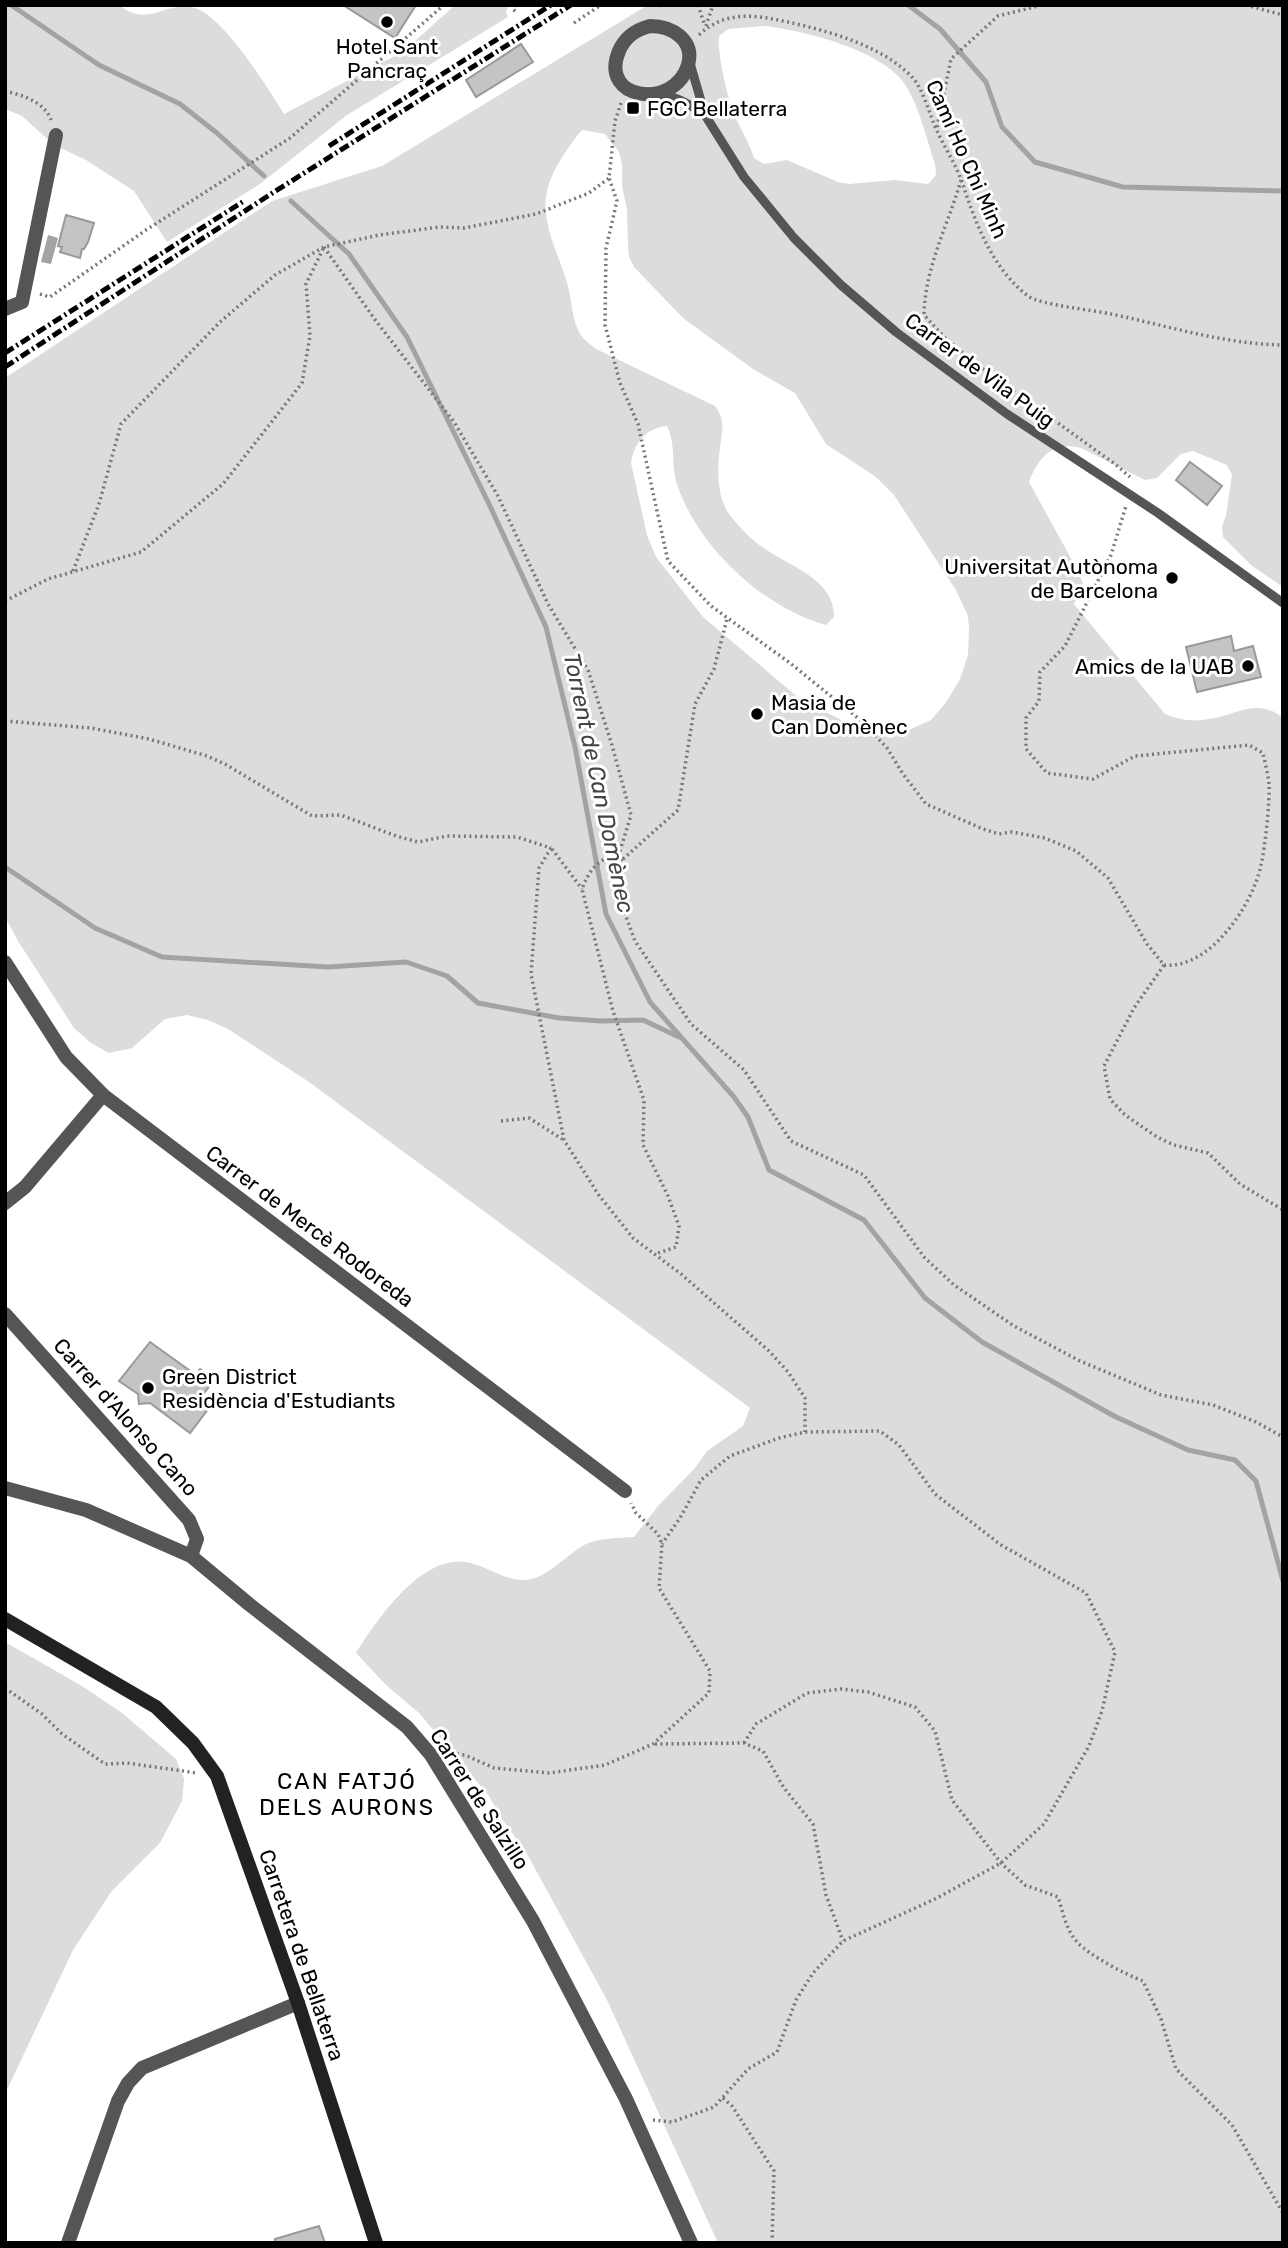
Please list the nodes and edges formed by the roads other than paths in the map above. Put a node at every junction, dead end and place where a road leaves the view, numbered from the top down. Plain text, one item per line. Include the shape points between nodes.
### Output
1 (689, 61) junction
2 (658, 94) junction
3 (705, 115) junction
4 (56, 135) road end
5 (5, 309) edge
6 (1283, 603) edge
7 (5, 962) edge
8 (103, 1095) junction
9 (5, 1203) edge
10 (5, 1314) edge
11 (5, 1489) edge
12 (625, 1491) road end
13 (191, 1556) junction
14 (5, 1619) edge
15 (298, 2003) junction
16 (68, 2243) edge
17 (376, 2243) edge
18 (691, 2243) edge

1 - 2 street via 680,82
1 - 2 street via 684,39 674,30 650,26 628,37 616,59 617,79 639,94
1 - 3 lane, Carrer de Vila Puig
2 - 3 lane, Carrer de Vila Puig via 687,102
3 - 6 lane, Carrer de Vila Puig via 744,177 794,238 896,332
4 - 5 street via 22,302
7 - 8 street, Carrer de Mercè Rodoreda via 66,1057
8 - 9 street via 25,1187
8 - 12 street, Carrer de Mercè Rodoreda
10 - 13 street, Carrer d'Alonso Cano via 190,1520 197,1539
11 - 13 street, Carrer de Salzillo via 86,1510
13 - 18 street, Carrer de Salzillo via 407,1727 431,1755 533,1921 634,2118
14 - 15 street, Carretera de Bellaterra via 156,1707 193,1743 217,1776
15 - 16 street via 142,2068 128,2082
15 - 17 street, Carretera de Bellaterra

